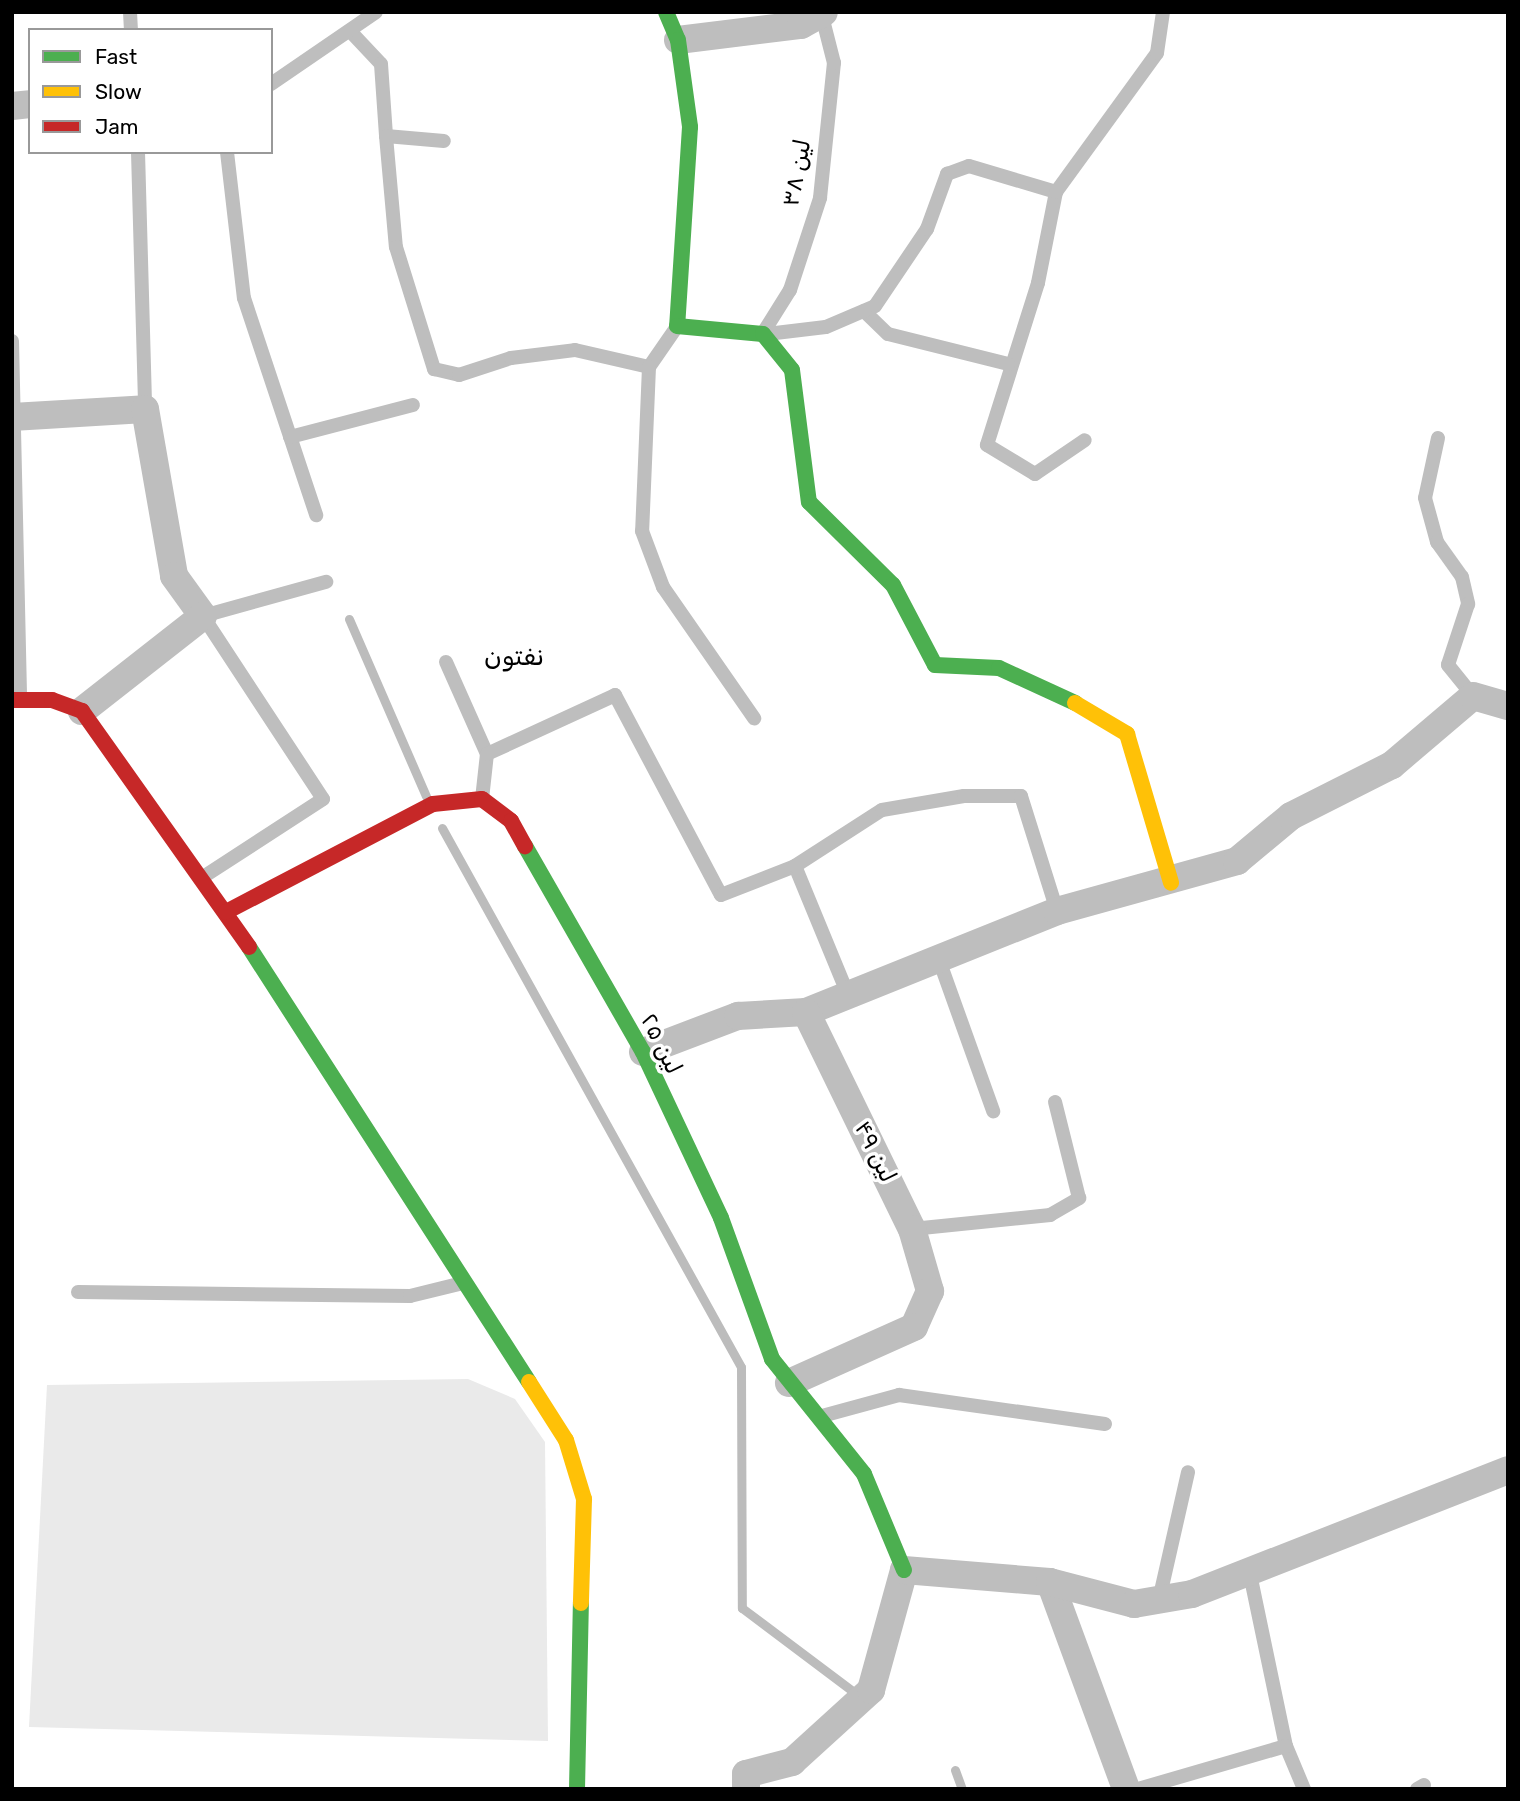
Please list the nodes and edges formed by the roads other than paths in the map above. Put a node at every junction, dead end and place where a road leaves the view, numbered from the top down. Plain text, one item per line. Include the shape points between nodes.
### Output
1 (376, 12) edge
2 (666, 12) edge
3 (1163, 12) edge
4 (822, 13) edge
5 (350, 31) junction
6 (678, 40) junction
7 (273, 83) edge
8 (386, 135) junction
9 (444, 141) dead end
10 (138, 154) edge
11 (227, 154) edge
12 (1056, 192) junction
13 (864, 311) junction
14 (677, 327) junction
15 (763, 334) junction
16 (12, 341) edge
17 (1008, 365) junction
18 (649, 368) junction
19 (413, 405) dead end
20 (145, 409) junction
21 (15, 417) edge
22 (290, 437) junction
23 (1438, 438) dead end
24 (1085, 440) dead end
25 (316, 515) dead end
26 (326, 582) dead end
27 (203, 616) junction
28 (446, 662) dead end
29 (1473, 695) junction
30 (16, 700) edge
31 (1508, 706) edge
32 (82, 711) junction
33 (754, 718) dead end
34 (487, 754) junction
35 (482, 799) junction
36 (795, 866) junction
37 (202, 878) junction
38 (1171, 883) junction
39 (1057, 911) junction
40 (226, 912) junction
41 (938, 957) junction
42 (847, 992) junction
43 (806, 1012) junction
44 (643, 1052) junction
45 (1055, 1102) dead end
46 (993, 1111) dead end
47 (912, 1229) junction
48 (464, 1282) junction
49 (78, 1292) dead end
50 (789, 1383) junction
51 (814, 1418) junction
52 (1105, 1424) dead end
53 (1508, 1470) edge
54 (1188, 1472) dead end
55 (904, 1570) junction
56 (1250, 1574) junction
57 (1051, 1582) junction
58 (1159, 1600) junction
59 (1286, 1746) junction
60 (577, 1789) edge
61 (746, 1789) edge
62 (1126, 1789) edge
63 (1138, 1789) edge
64 (1304, 1789) edge

1 - 5 lane
2 - 6 street
3 - 12 lane via 1157,52
4 - 6 street via 801,25
4 - 15 lane, لین ۳۸ via 834,63 820,198 790,290
5 - 7 lane
5 - 8 lane via 381,64
6 - 14 street via 690,127
8 - 9 lane
8 - 18 lane via 396,247 434,369 459,375 511,358 575,350
10 - 20 lane
11 - 22 lane via 244,298
12 - 13 lane via 969,166 947,174 927,229 875,306
12 - 17 lane via 1038,283
13 - 15 lane via 826,327
13 - 17 lane via 888,334
14 - 15 street
14 - 18 lane
15 - 38 street via 792,370 799,391 797,446 809,502 893,585 935,665 999,668 1029,687 1085,706 1127,734
16 - 21 lane
17 - 24 lane via 987,445 1035,474
18 - 33 lane via 642,531 663,587
19 - 22 lane
20 - 21 street
20 - 27 street via 174,576
21 - 30 lane
22 - 25 lane
23 - 29 lane via 1425,498 1437,542 1462,577 1468,604 1448,664
26 - 27 lane
27 - 32 street
27 - 37 lane via 323,799
28 - 34 lane
29 - 31 street
29 - 38 street via 1392,765 1292,816 1237,861
30 - 32 street via 52,700
32 - 37 street
34 - 35 lane
34 - 36 lane via 615,695 721,895
35 - 40 street via 433,804
35 - 44 street, لین ۲۵ via 511,821
36 - 39 lane via 882,810 964,796 1021,796
36 - 42 lane
37 - 40 street
38 - 39 street
39 - 41 street
40 - 48 street
41 - 42 street
41 - 46 lane
42 - 43 street
43 - 44 street via 738,1016
43 - 47 street, لین ۴۹
44 - 50 street, لین ۲۵ via 721,1218 772,1359
45 - 47 lane via 1079,1198 1050,1215
47 - 50 street, لین ۴۹ via 930,1291 914,1327
48 - 49 lane via 410,1296
48 - 60 street via 566,1440 584,1499
50 - 51 street, لین ۲۵
51 - 52 lane via 899,1395
51 - 55 street, لین ۲۵ via 864,1474
53 - 56 street via 1452,1487
54 - 58 lane
55 - 57 street
55 - 61 street via 872,1690 792,1762 746,1774
56 - 58 street
56 - 59 lane
57 - 58 street via 1134,1604
57 - 62 street
59 - 63 lane
59 - 64 lane

